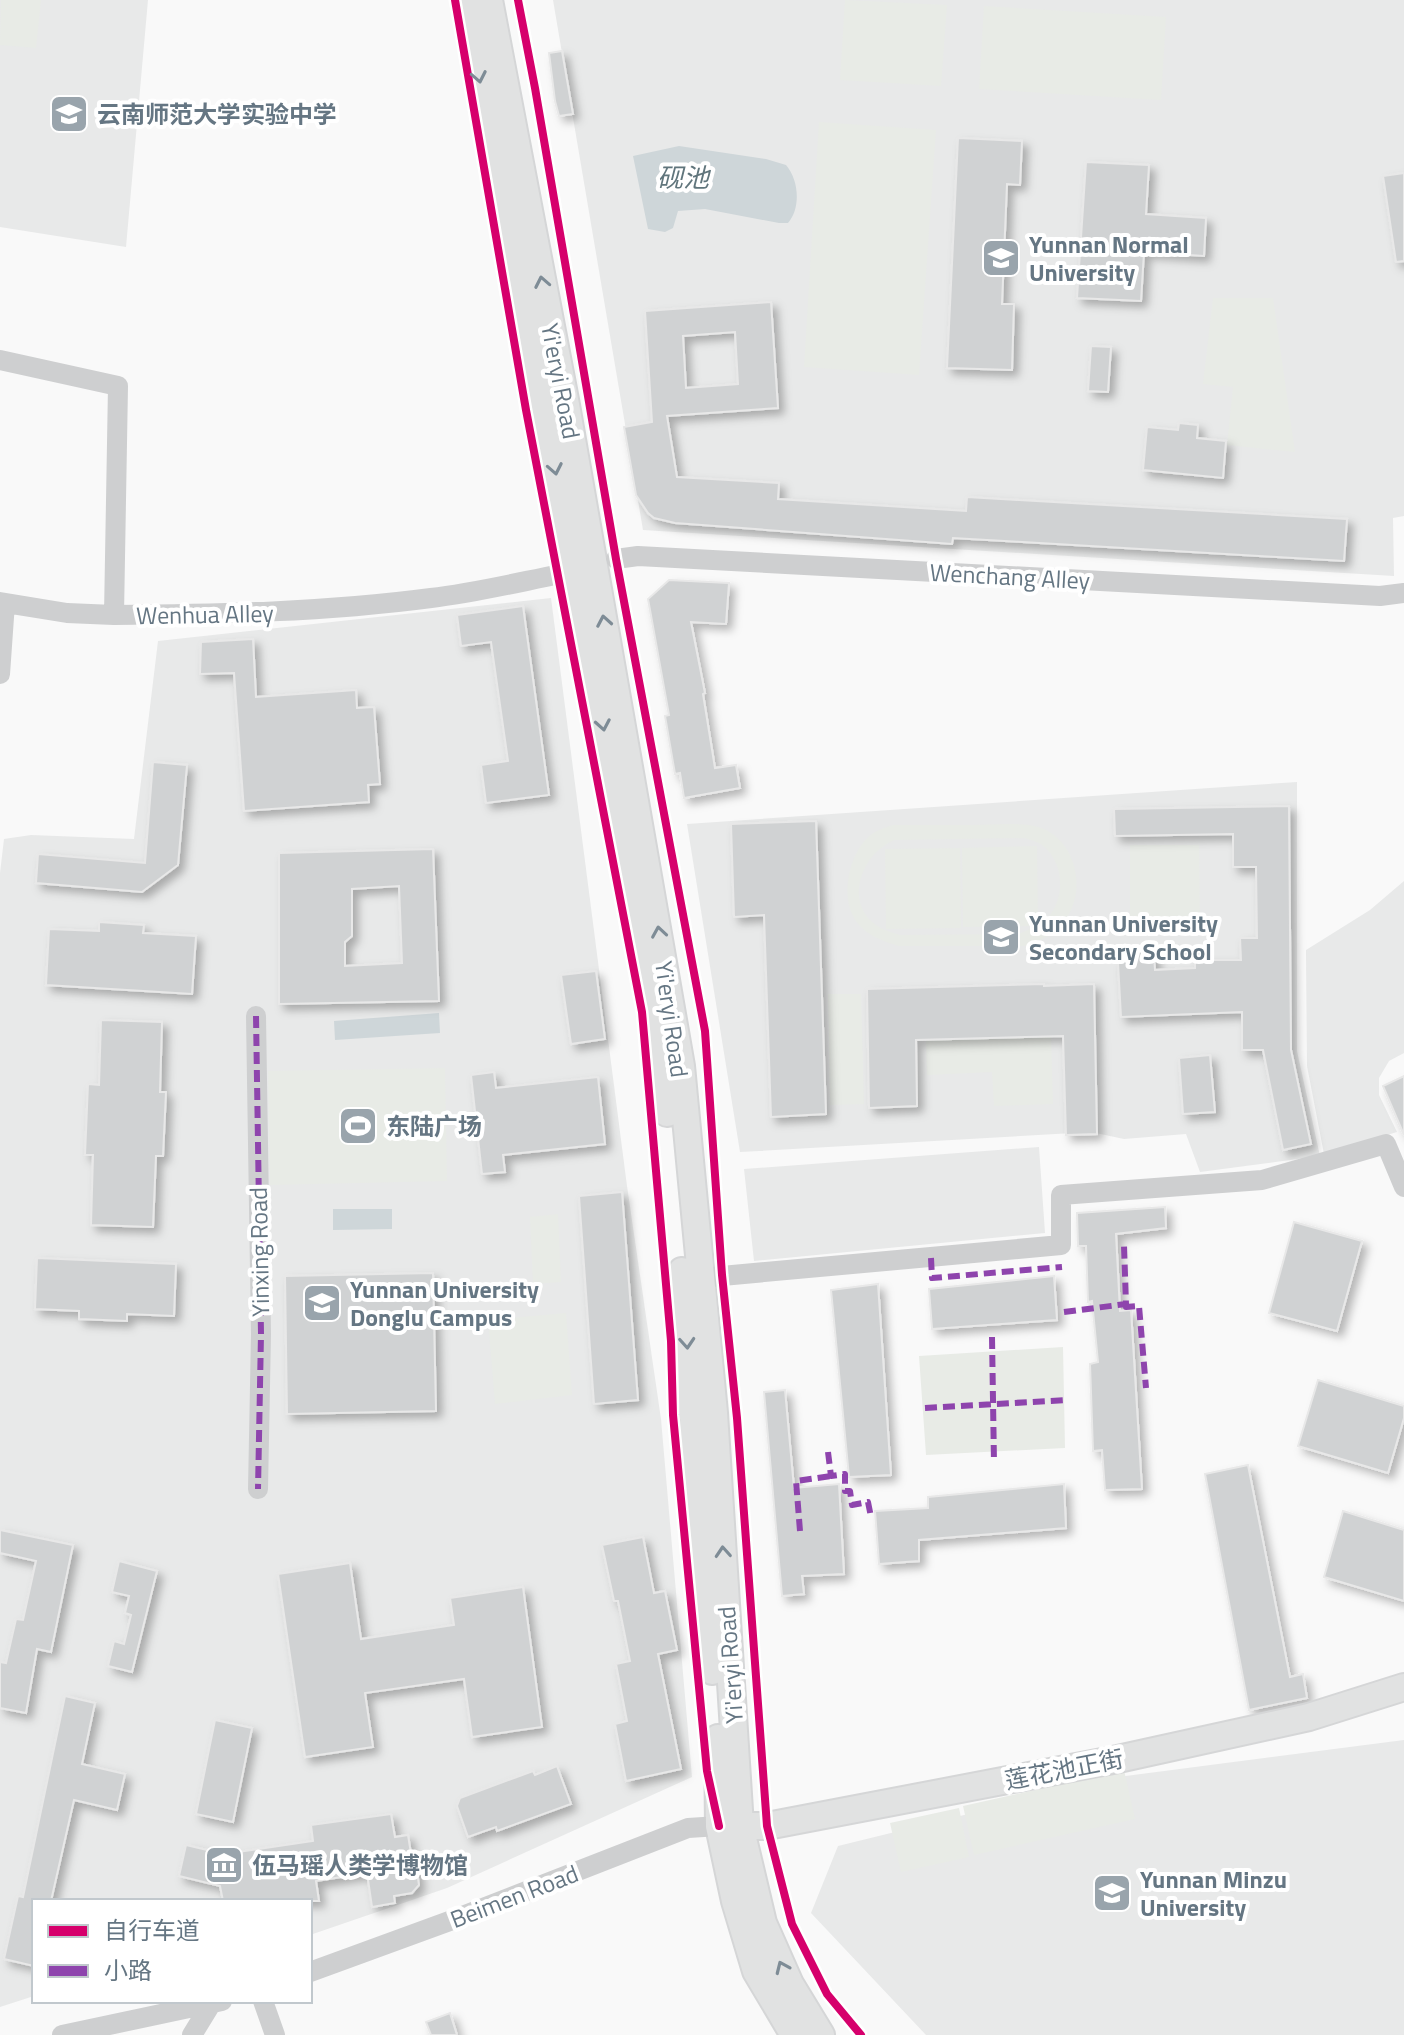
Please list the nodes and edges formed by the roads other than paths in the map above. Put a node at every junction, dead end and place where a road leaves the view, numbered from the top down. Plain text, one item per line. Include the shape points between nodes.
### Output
1 (465, 0) edge
2 (489, 0) edge
3 (0, 360) edge
4 (595, 566) junction
5 (1404, 593) edge
6 (2, 602) edge
7 (114, 615) junction
8 (0, 674) edge
9 (256, 1016) dead end
10 (1404, 1187) edge
11 (700, 1278) junction
12 (258, 1489) dead end
13 (1404, 1687) edge
14 (729, 1826) junction
15 (312, 1971) edge
16 (212, 2003) edge
17 (216, 2003) edge
18 (264, 2003) edge
19 (62, 2035) edge
20 (192, 2035) edge
21 (275, 2035) edge
22 (794, 2035) edge
23 (821, 2035) edge

1 -> 4 main road, Yi'eryi Road
4 -> 2 main road, Yi'eryi Road
3 - 7 street, Wenhua Alley via 118,386
4 - 5 street, Wenchang Alley via 638,556 1380,596
4 - 7 street, Wenhua Alley via 434,598 294,613
11 -> 4 main road, Yi'eryi Road via 681,1066
4 -> 14 main road, Yi'eryi Road via 677,1195
6 - 7 street
6 - 8 street
9 - 12 street, Yinxing Road
10 - 11 street via 1386,1144 1262,1180 1061,1195 1061,1245
14 -> 11 main road, Yi'eryi Road via 714,1413
13 - 14 main road, 莲花池正街 via 1309,1717 1118,1759 767,1826
14 - 15 street, Beimen Road via 688,1828
14 - 22 main road, Yi'eryi Road via 735,1901 756,1971
23 -> 14 main road, Yi'eryi Road via 790,1984 763,1923
16 - 19 street
17 - 20 street
18 - 21 street

